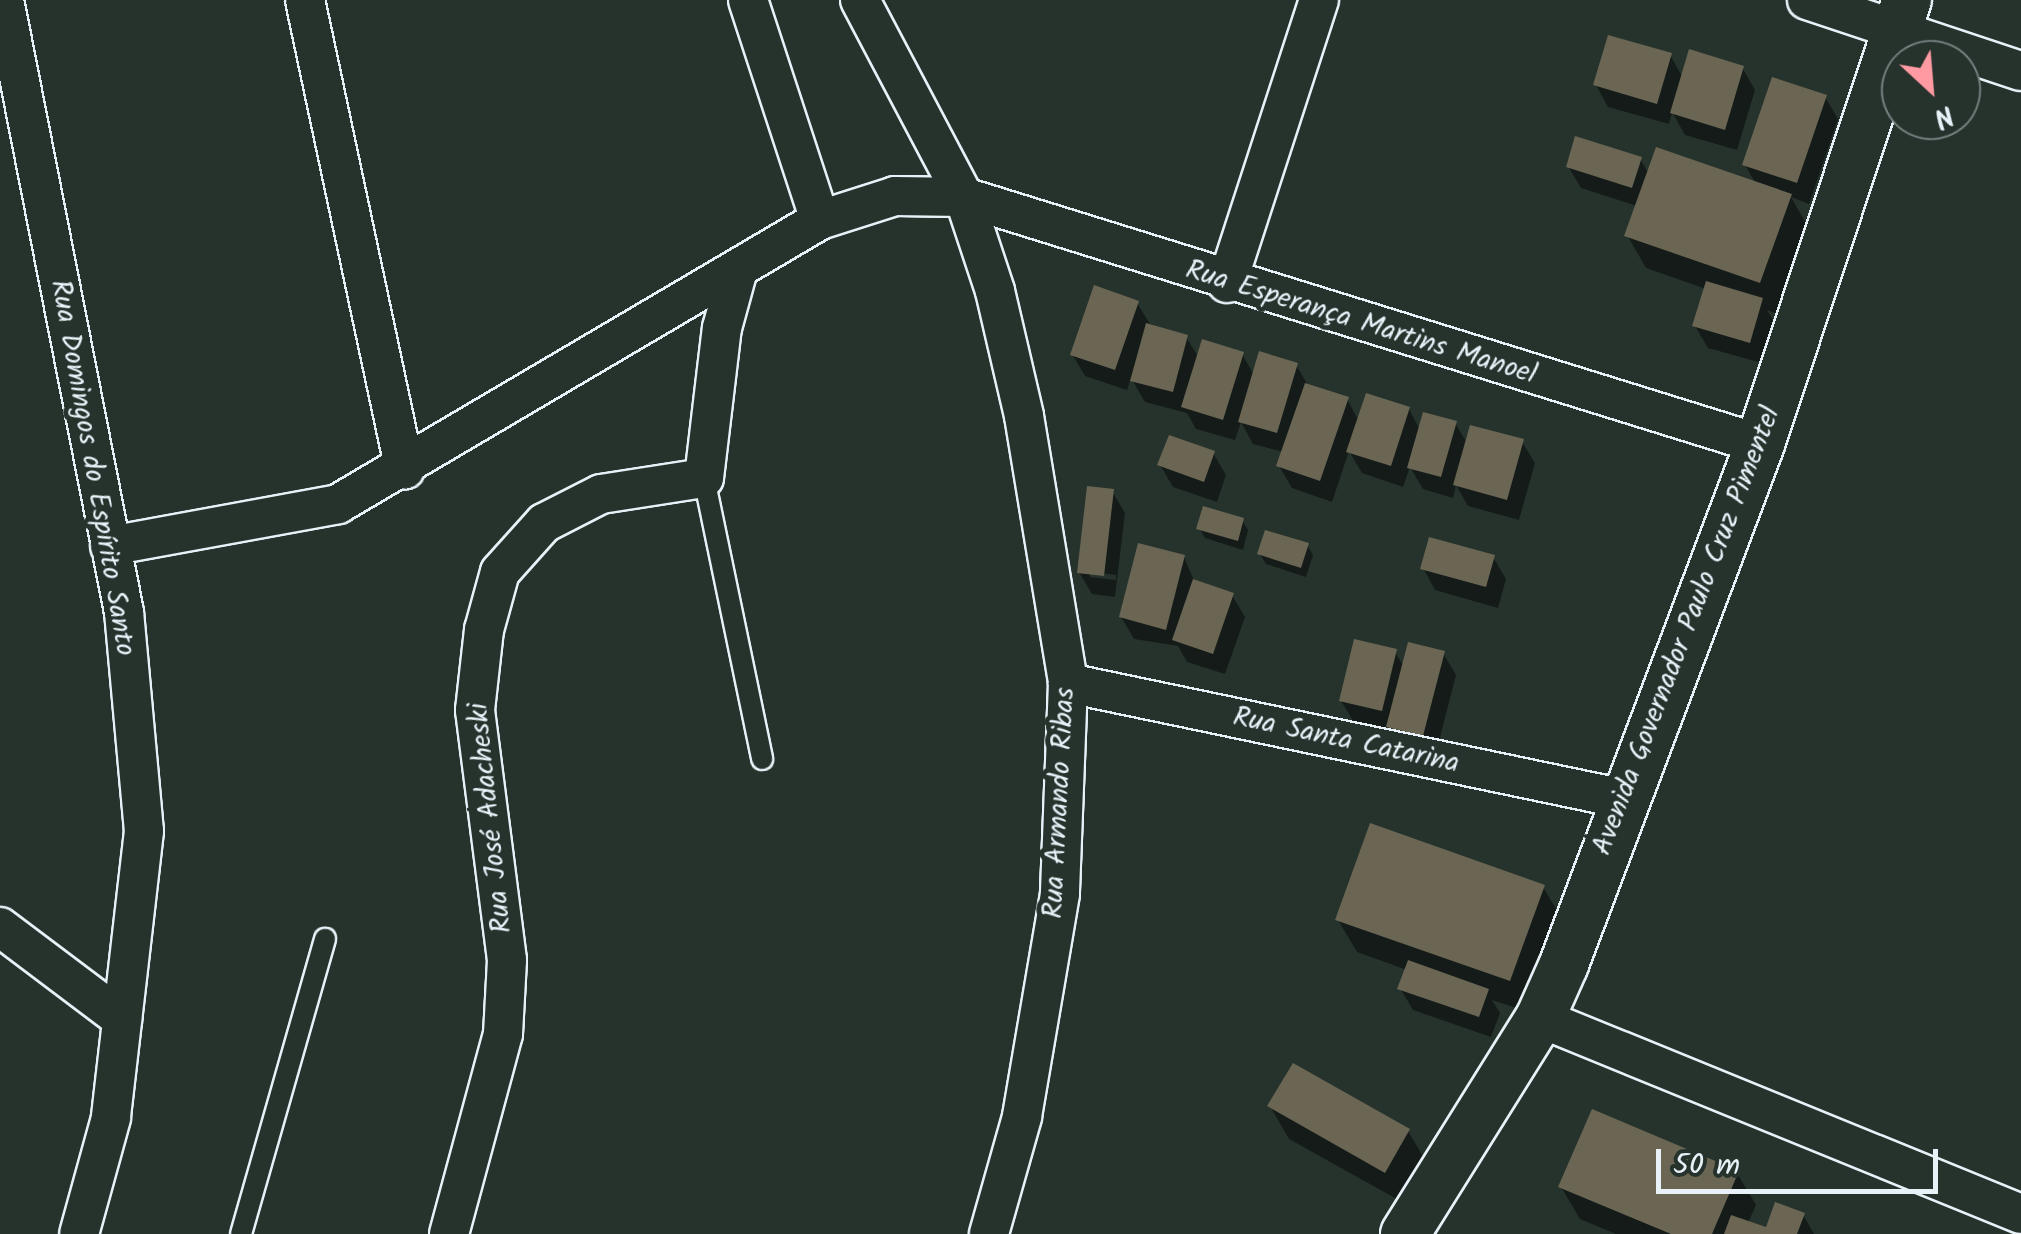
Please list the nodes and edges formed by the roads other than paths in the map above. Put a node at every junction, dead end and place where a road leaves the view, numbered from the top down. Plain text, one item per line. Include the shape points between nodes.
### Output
1 (4, 0) edge
2 (305, 0) edge
3 (748, 0) edge
4 (860, 0) edge
5 (1319, 0) edge
6 (1807, 0) edge
7 (1902, 15) edge
8 (7, 61) edge
9 (2021, 71) edge
10 (964, 197) junction
11 (820, 220) junction
12 (737, 274) junction
13 (1226, 283) junction
14 (1760, 444) junction
15 (405, 469) junction
16 (704, 478) junction
17 (110, 546) junction
18 (1068, 683) junction
19 (762, 759) dead end
20 (1624, 799) junction
21 (0, 926) edge
22 (325, 939) dead end
23 (1540, 1018) junction
24 (122, 1019) junction
25 (2021, 1214) edge
26 (79, 1234) edge
27 (242, 1234) edge
28 (449, 1234) edge
29 (989, 1234) edge
30 (1406, 1234) edge

1 - 8 street, Rua Domingos do Espírito Santo
2 - 15 street
3 - 11 street
4 - 10 street, Rua Armando Ribas
5 - 13 street
6 - 7 street
7 - 9 street
7 - 14 street, Avenida Governador Paulo Cruz Pimentel
8 - 17 street, Rua Domingos do Espírito Santo
10 - 11 street, Rua Esperança Martins Manoel via 895,196
10 - 13 street, Rua Esperança Martins Manoel
10 - 18 street, Rua Armando Ribas via 995,291 1024,416
11 - 12 street, Rua Esperança Martins Manoel
12 - 15 street, Rua Esperança Martins Manoel
12 - 16 street via 722,328
13 - 14 street, Rua Esperança Martins Manoel
14 - 20 street, Avenida Governador Paulo Cruz Pimentel
15 - 17 street, Rua Esperança Martins Manoel via 338,504
16 - 19 lane
16 - 28 street, Rua José Adacheski via 602,494 544,523 500,572 484,630 475,710 507,960 503,1034
17 - 24 street, Rua Domingos do Espírito Santo via 124,612 144,831
18 - 20 street, Rua Santa Catarina
18 - 29 street, Rua Armando Ribas via 1060,894 1022,1117
20 - 23 street, Avenida Governador Paulo Cruz Pimentel
21 - 24 street
22 - 27 lane
23 - 25 street
23 - 30 street, Avenida Governador Paulo Cruz Pimentel
24 - 26 street, Rua Domingos do Espírito Santo via 111,1118

